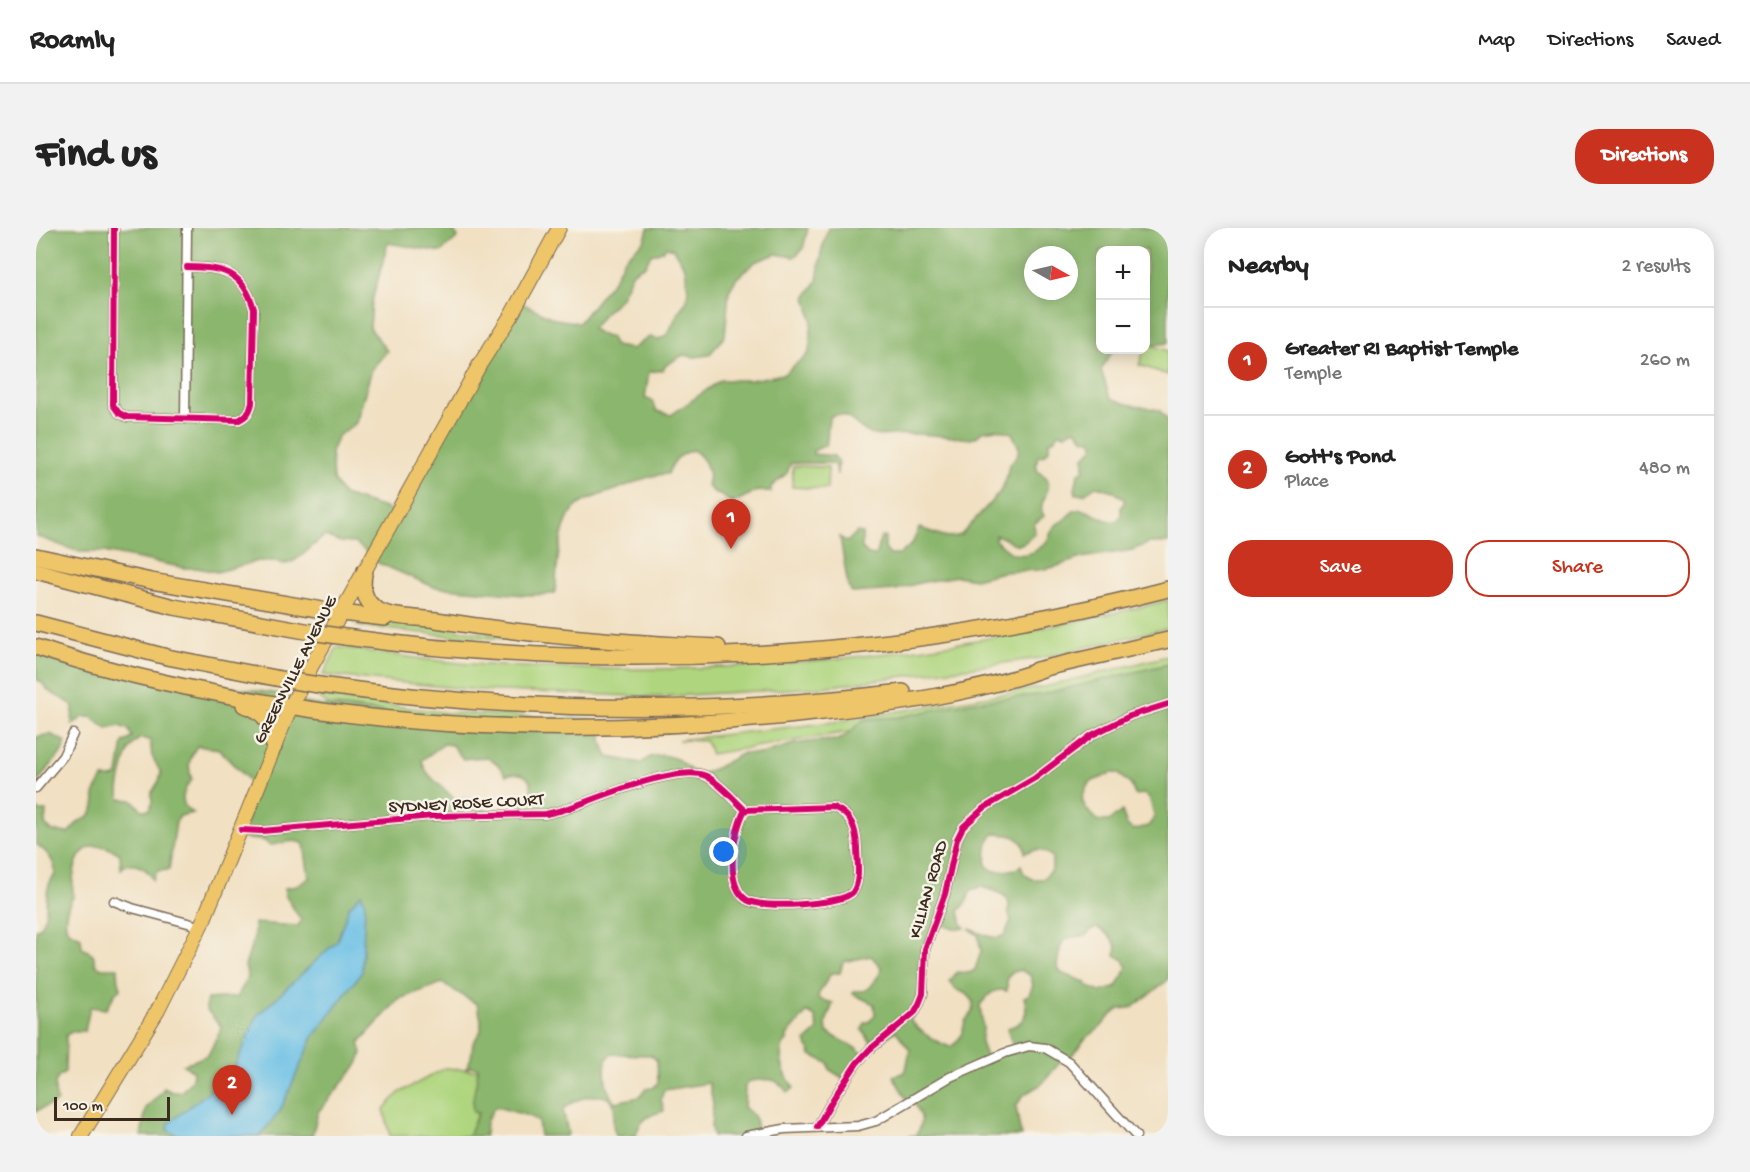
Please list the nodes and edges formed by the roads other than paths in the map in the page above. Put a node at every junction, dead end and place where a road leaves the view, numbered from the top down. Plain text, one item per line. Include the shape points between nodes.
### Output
1 (114, 228) edge
2 (187, 228) edge
3 (559, 228) edge
4 (187, 267) junction
5 (185, 419) junction
6 (36, 556) edge
7 (365, 570) junction
8 (36, 571) edge
9 (1168, 589) edge
10 (341, 613) junction
11 (36, 623) edge
12 (460, 625) junction
13 (1168, 640) edge
14 (36, 646) edge
15 (781, 653) junction
16 (1046, 668) junction
17 (205, 691) junction
18 (1168, 704) edge
19 (290, 708) junction
20 (73, 734) dead end
21 (274, 747) junction
22 (36, 788) edge
23 (745, 810) junction
24 (241, 830) junction
25 (114, 901) dead end
26 (199, 926) junction
27 (817, 1127) junction
28 (81, 1136) edge
29 (746, 1136) edge
30 (1136, 1136) edge

1 - 5 street via 113,405 119,413 135,419
2 - 4 street
3 - 7 main road, GREENVILLE AVENUE
4 - 5 street
4 - 5 street via 227,271 244,286 254,309 251,410 239,420
6 - 10 highway via 151,581
7 - 10 main road, GREENVILLE AVENUE
7 - 12 highway via 364,593 376,609
8 - 15 highway, bridge via 174,607 345,638 540,656
9 - 15 highway via 972,630
10 - 12 highway
10 - 19 main road, GREENVILLE AVENUE
11 - 16 highway, bridge via 167,657 286,680 519,704 706,707 796,702 888,694
12 - 15 highway
13 - 16 highway
14 - 17 highway via 109,669
16 - 19 highway via 992,686 936,697 775,718 677,725 499,727
17 - 19 highway
17 - 21 highway via 260,711 269,724
18 - 27 street, KILLIAN ROAD via 1137,713 1092,735 1035,778 984,808 963,827 925,949 920,1004 863,1056
19 - 21 main road, GREENVILLE AVENUE
20 - 22 street via 63,756
21 - 24 main road, GREENVILLE AVENUE
23 - 23 street via 833,807 845,812 856,840 858,872 852,894 844,899 771,905 744,899 738,890 733,860 738,822
23 - 24 street, SYDNEY ROSE COURT via 706,776 681,772 546,814 433,816
24 - 26 main road, GREENVILLE AVENUE
25 - 26 street
26 - 28 main road, GREENVILLE AVENUE via 158,1010
27 - 29 street
27 - 30 street via 858,1126 876,1121 951,1077 1005,1053 1038,1046 1069,1062

